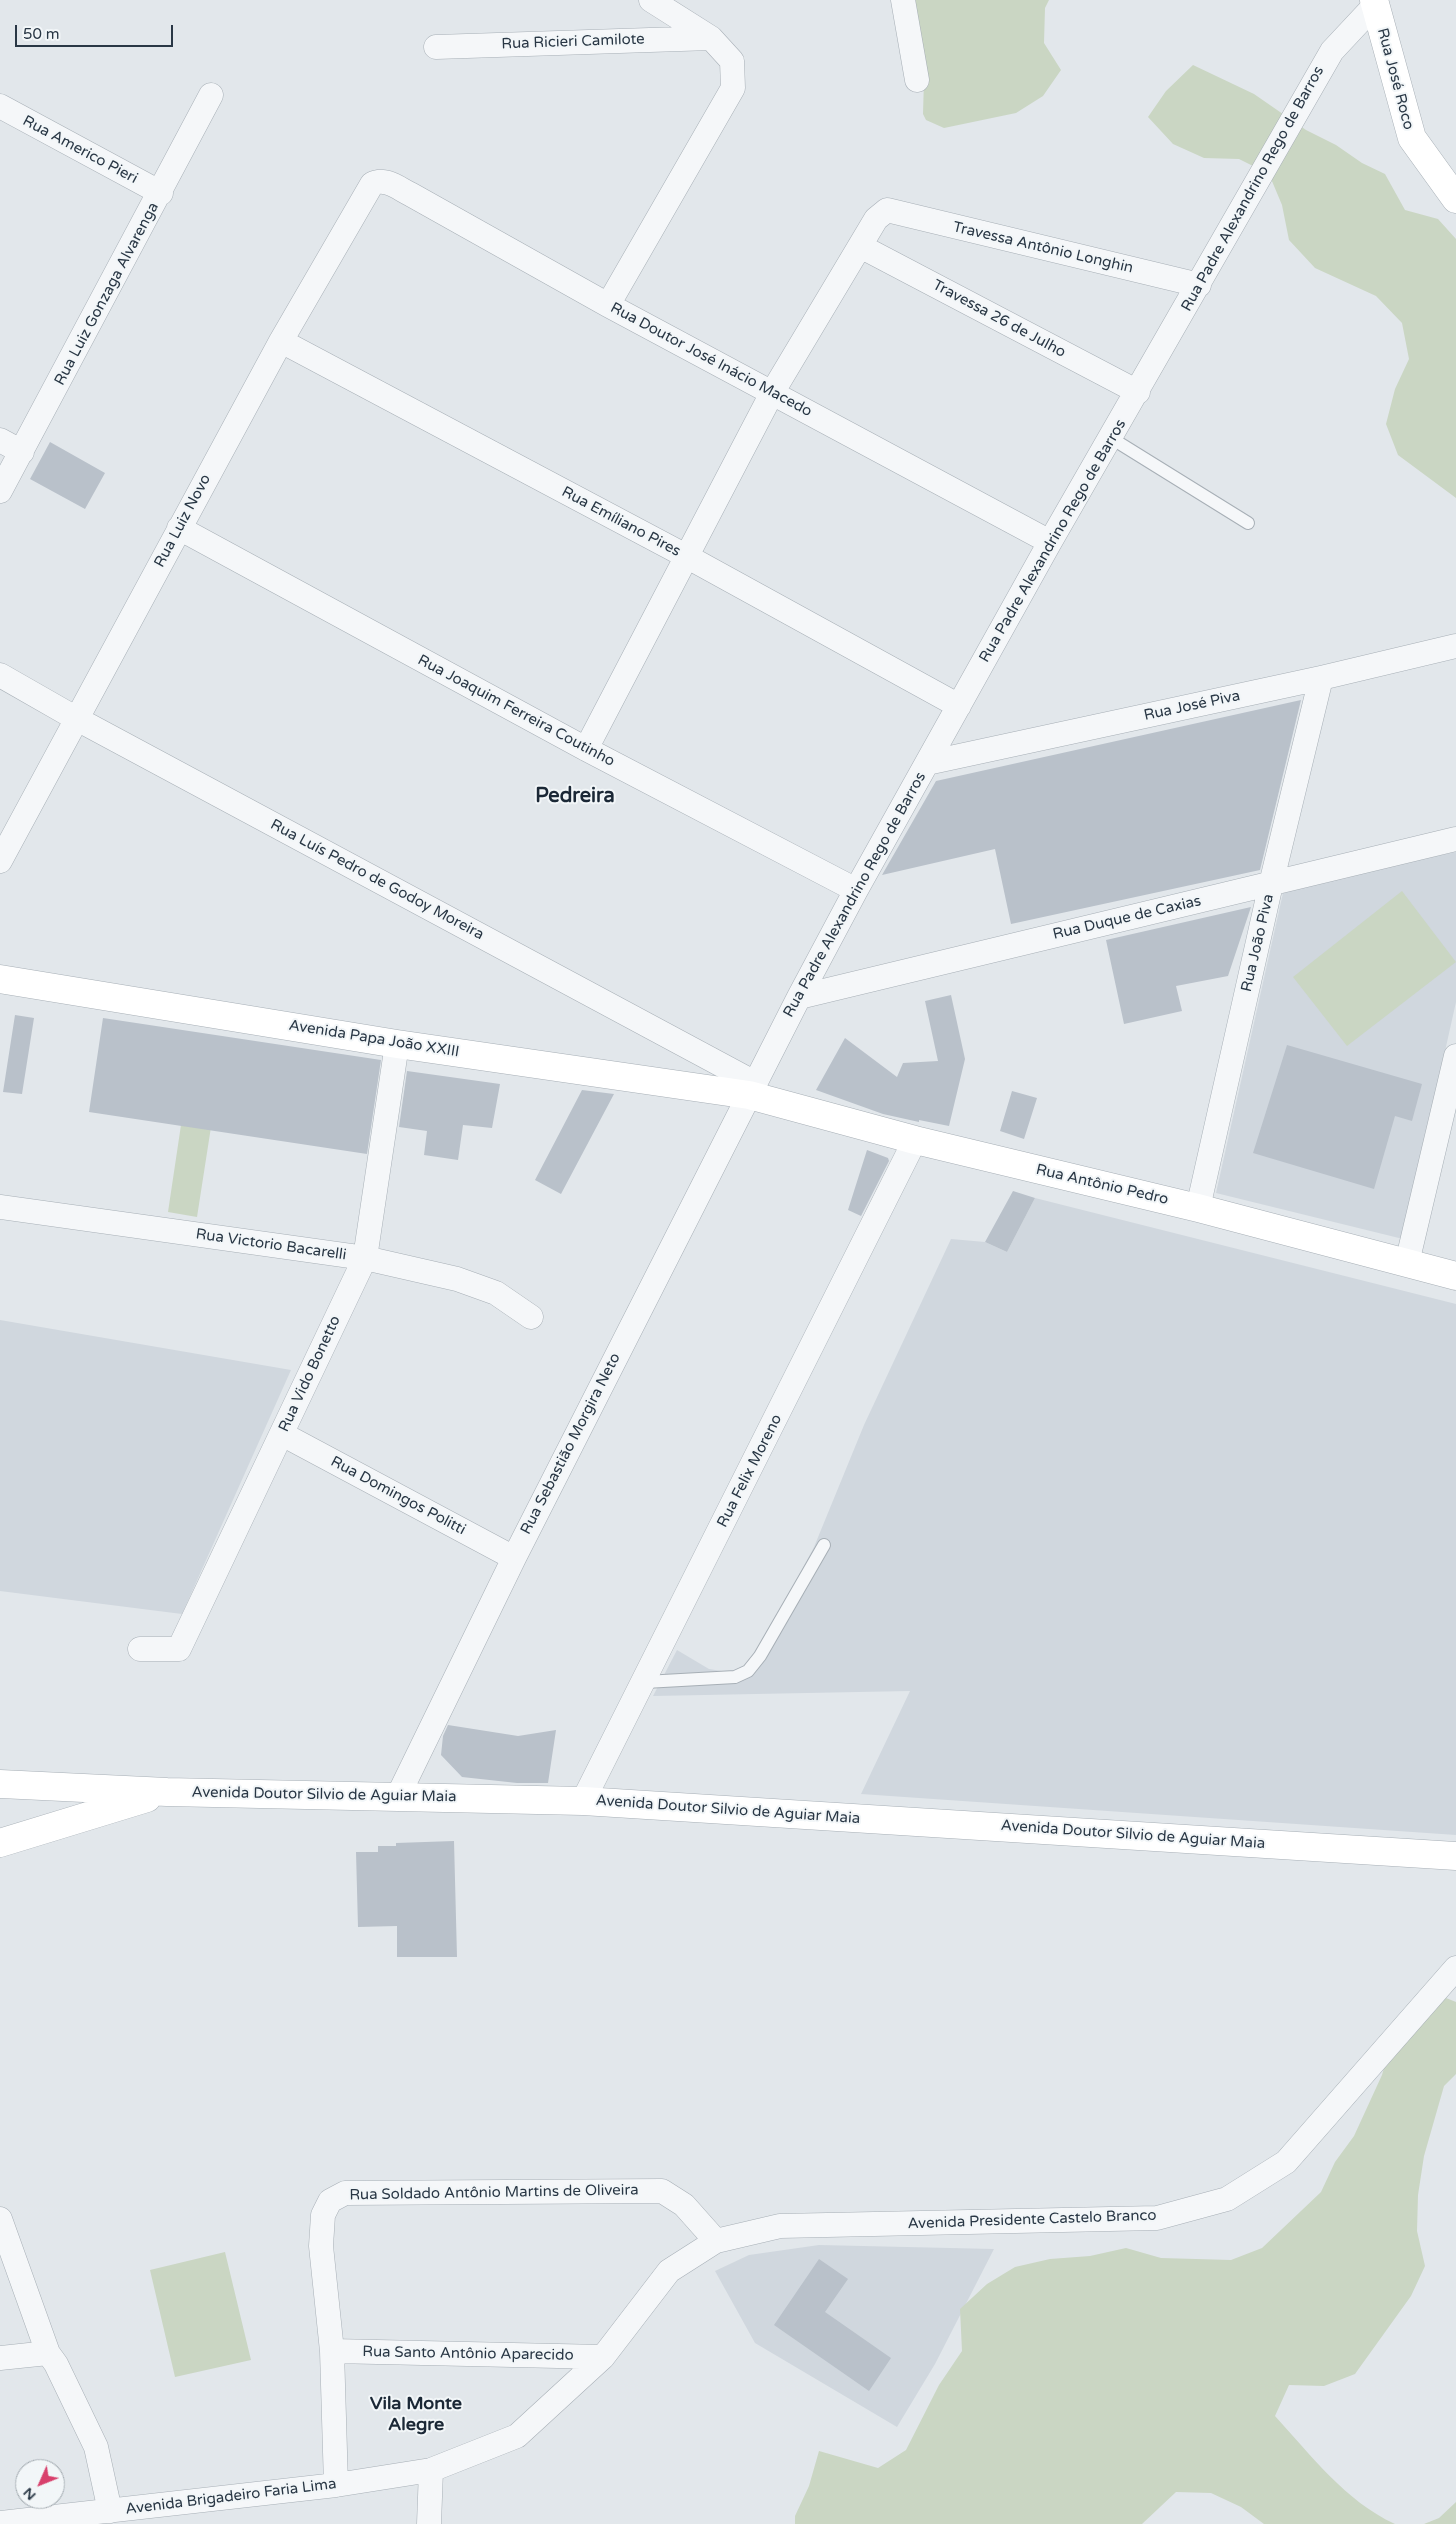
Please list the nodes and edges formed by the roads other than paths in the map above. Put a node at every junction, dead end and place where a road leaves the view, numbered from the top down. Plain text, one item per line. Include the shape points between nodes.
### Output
1 (651, 0) edge
2 (903, 0) edge
3 (1374, 2) edge
4 (711, 38) junction
5 (436, 47) dead end
6 (917, 80) dead end
7 (211, 95) dead end
8 (0, 106) edge
9 (372, 184) joint
10 (161, 192) junction
11 (1456, 199) edge
12 (860, 246) junction
13 (1199, 285) junction
14 (608, 305) junction
15 (281, 341) junction
16 (1138, 392) junction
17 (772, 393) junction
18 (1111, 438) junction
19 (0, 440) edge
20 (22, 452) junction
21 (0, 491) edge
22 (1248, 523) dead end
23 (179, 528) junction
24 (1050, 542) junction
25 (686, 556) junction
26 (1456, 646) edge
27 (0, 675) edge
28 (1321, 678) junction
29 (959, 706) junction
30 (77, 719) junction
31 (586, 749) junction
32 (927, 763) junction
33 (1456, 839) edge
34 (0, 861) edge
35 (1271, 884) junction
36 (856, 890) junction
37 (0, 979) edge
38 (798, 997) junction
39 (397, 1044) junction
40 (1456, 1056) edge
41 (752, 1089) junction
42 (915, 1140) junction
43 (0, 1207) edge
44 (1198, 1208) junction
45 (364, 1258) junction
46 (1407, 1263) junction
47 (1456, 1276) edge
48 (531, 1317) dead end
49 (282, 1434) junction
50 (824, 1544) dead end
51 (514, 1558) junction
52 (140, 1649) dead end
53 (645, 1682) junction
54 (0, 1784) edge
55 (52, 1787) junction
56 (167, 1792) junction
57 (398, 1796) junction
58 (583, 1801) junction
59 (52, 1827) junction
60 (0, 1843) edge
61 (1456, 1856) edge
62 (1456, 1968) edge
63 (0, 2219) edge
64 (698, 2222) junction
65 (716, 2241) junction
66 (669, 2271) junction
67 (332, 2351) junction
68 (48, 2352) junction
69 (603, 2357) junction
70 (0, 2358) edge
71 (432, 2470) junction
72 (336, 2485) junction
73 (110, 2511) junction
74 (33, 2522) edge
75 (0, 2523) edge
76 (429, 2524) edge

1 - 4 street
2 - 6 street
3 - 11 main road, Rua José Roco via 1412,138
3 - 13 street, Rua Padre Alexandrino Rego de Barros via 1332,51
4 - 5 street, Rua Ricieri Camilote
4 - 14 street via 732,60 733,88
7 - 10 street, Rua Luiz Gonzaga Alvarenga
8 - 10 street, Rua Americo Pieri
9 - 14 street, Rua Doutor José Inácio Macedo via 386,182
9 - 15 street, Rua Luiz Novo
10 - 20 street, Rua Luiz Gonzaga Alvarenga
12 - 13 street, Travessa Antônio Longhin via 876,219 887,210
12 - 16 street, Travessa 26 de Julho
12 - 17 street
13 - 16 street, Rua Padre Alexandrino Rego de Barros
14 - 17 street, Rua Doutor José Inácio Macedo
15 - 23 street, Rua Luiz Novo
15 - 25 street, Rua Emíliano Pires
16 - 18 street, Rua Padre Alexandrino Rego de Barros
17 - 24 street, Rua Doutor José Inácio Macedo
17 - 25 street
18 - 22 lane
18 - 24 street, Rua Padre Alexandrino Rego de Barros
19 - 20 street
20 - 21 street, Rua Luiz Gonzaga Alvarenga
23 - 30 street, Rua Luiz Novo
23 - 31 street, Rua Joaquim Ferreira Coutinho
24 - 29 street, Rua Padre Alexandrino Rego de Barros
25 - 29 street, Rua Emíliano Pires
25 - 31 street
26 - 28 street, Rua José Piva
27 - 30 street, Rua Luís Pedro de Godoy Moreira
28 - 32 street, Rua José Piva
28 - 35 street, Rua João Piva
29 - 32 street, Rua Padre Alexandrino Rego de Barros
30 - 34 street, Rua Luiz Novo
30 - 41 street, Rua Luís Pedro de Godoy Moreira
31 - 36 street, Rua Joaquim Ferreira Coutinho
32 - 36 street, Rua Padre Alexandrino Rego de Barros
33 - 35 street, Rua Duque de Caxias
35 - 38 street, Rua Duque de Caxias
35 - 44 street, Rua João Piva
36 - 38 street, Rua Padre Alexandrino Rego de Barros
37 - 39 main road, Avenida Papa João XXIII
38 - 41 street, Rua Padre Alexandrino Rego de Barros
39 - 41 main road, Avenida Papa João XXIII
39 - 45 street, Rua Vido Bonetto
40 - 46 street
41 - 42 main road, Rua Antônio Pedro
41 - 51 street, Rua Sebastião Morgira Neto
42 - 44 main road, Rua Antônio Pedro
42 - 53 street, Rua Felix Moreno
43 - 45 street, Rua Victorio Bacarelli
44 - 46 main road, Rua Antônio Pedro
45 - 48 street, Rua Victorio Bacarelli via 457,1279 496,1293
45 - 49 street, Rua Vido Bonetto
46 - 47 main road, Rua Antônio Pedro
49 - 51 street, Rua Domingos Politti
49 - 52 street, Rua Vido Bonetto via 180,1649
50 - 53 lane via 760,1656 748,1671 735,1677
51 - 57 street, Rua Sebastião Morgira Neto
53 - 58 street, Rua Felix Moreno
54 - 55 main road, Avenida Doutor Silvio de Aguiar Maia
55 - 56 main road, Avenida Doutor Silvio de Aguiar Maia
55 - 59 main road
56 - 57 main road, Avenida Doutor Silvio de Aguiar Maia
56 - 59 main road
57 - 58 main road, Avenida Doutor Silvio de Aguiar Maia
58 - 61 main road, Avenida Doutor Silvio de Aguiar Maia
59 - 60 main road
62 - 65 street, Avenida Presidente Castelo Branco via 1286,2162 1227,2199 1157,2218 780,2226
63 - 68 street
64 - 65 street, Rua Soldado Antônio Martins de Oliveira
64 - 66 street, Avenida Presidente Castelo Branco
64 - 67 street, Rua Soldado Antônio Martins de Oliveira via 684,2205 662,2191 345,2193 330,2201 323,2215 321,2246
65 - 66 street, Avenida Presidente Castelo Branco
66 - 69 street, Avenida Presidente Castelo Branco
67 - 69 street, Rua Santo Antônio Aparecido
67 - 72 street, Rua Soldado Antônio Martins de Oliveira
68 - 70 street
68 - 73 street via 96,2447
69 - 71 street, Avenida Presidente Castelo Branco via 517,2436
71 - 72 street, Avenida Brigadeiro Faria Lima
71 - 76 street
72 - 73 street, Avenida Brigadeiro Faria Lima
73 - 74 street, Avenida Brigadeiro Faria Lima
74 - 75 street, Avenida Brigadeiro Faria Lima

